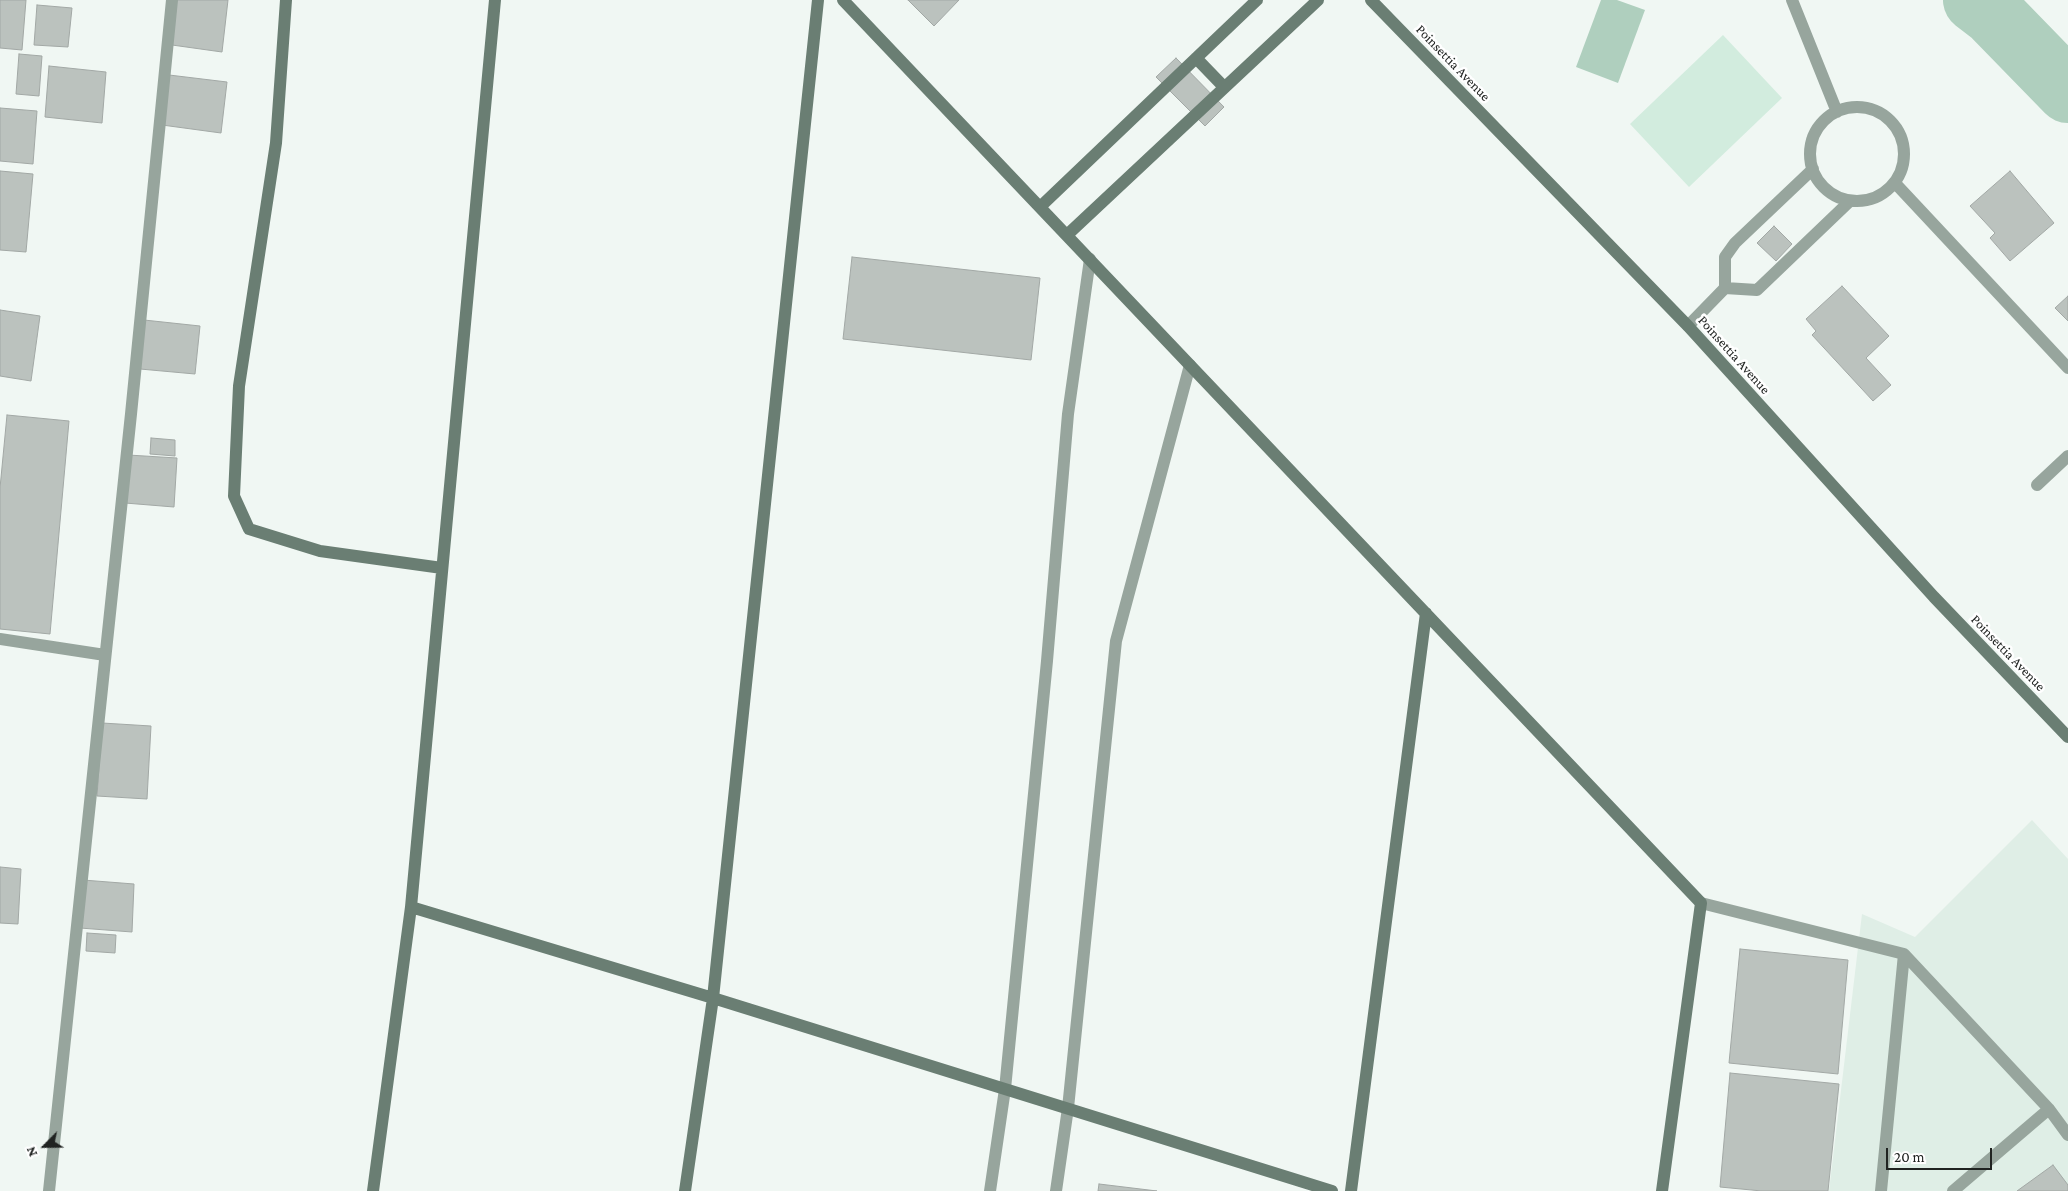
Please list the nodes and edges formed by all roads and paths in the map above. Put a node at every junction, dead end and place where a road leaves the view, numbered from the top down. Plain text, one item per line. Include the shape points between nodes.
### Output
1 (172, 0) edge
2 (286, 0) edge
3 (495, 0) edge
4 (818, 0) edge
5 (842, 0) edge
6 (1257, 0) edge
7 (1318, 0) edge
8 (1370, 0) edge
9 (1792, 0) edge
10 (1196, 58) junction
11 (1224, 87) junction
12 (1837, 112) junction
13 (1813, 169) junction
14 (1895, 183) junction
15 (1850, 200) junction
16 (1040, 207) junction
17 (1067, 235) junction
18 (1090, 259) junction
19 (1725, 288) junction
20 (1688, 326) junction
21 (1190, 364) junction
22 (2068, 368) edge
23 (2068, 456) edge
24 (2037, 485) dead end
25 (442, 568) junction
26 (1426, 614) junction
27 (0, 639) edge
28 (105, 655) junction
29 (2068, 737) edge
30 (1701, 903) junction
31 (410, 907) junction
32 (1904, 954) junction
33 (713, 998) junction
34 (1005, 1089) junction
35 (1068, 1108) junction
36 (2049, 1109) junction
37 (2068, 1135) edge
38 (49, 1191) edge
39 (373, 1191) edge
40 (685, 1191) edge
41 (990, 1191) edge
42 (1056, 1191) edge
43 (1332, 1191) edge
44 (1351, 1191) edge
45 (1662, 1191) edge
46 (1880, 1191) edge
47 (1953, 1191) edge

1 - 28 street
2 - 25 street via 276,143 239,386 234,496 249,529 320,551
3 - 25 street
4 - 33 street
5 - 16 street
6 - 10 street
7 - 11 street
8 - 20 street, Poinsettia Avenue
9 - 12 street
10 - 11 street
10 - 16 street
11 - 17 street
12 - 13 street via 1823,121 1814,136 1810,152
12 - 14 street via 1852,107 1867,108 1882,114 1893,125 1902,138 1904,153 1902,169
13 - 15 street via 1821,184 1834,195
13 - 19 street via 1735,243 1725,258
14 - 15 street via 1882,194 1866,200
14 - 22 street
15 - 19 street via 1757,290
16 - 17 street
17 - 18 street
18 - 21 street
18 - 34 street via 1068,414
19 - 20 street
20 - 29 street, Poinsettia Avenue via 1934,597
21 - 26 street
21 - 35 street via 1116,641
23 - 24 street
25 - 31 street
26 - 30 street
26 - 44 street
27 - 28 street
28 - 38 street
30 - 32 street
30 - 45 street
31 - 33 street
31 - 39 street
32 - 36 street
32 - 46 street
33 - 34 street
33 - 40 street
34 - 35 street
34 - 41 street
35 - 42 street
35 - 43 street
36 - 37 street
36 - 47 street

